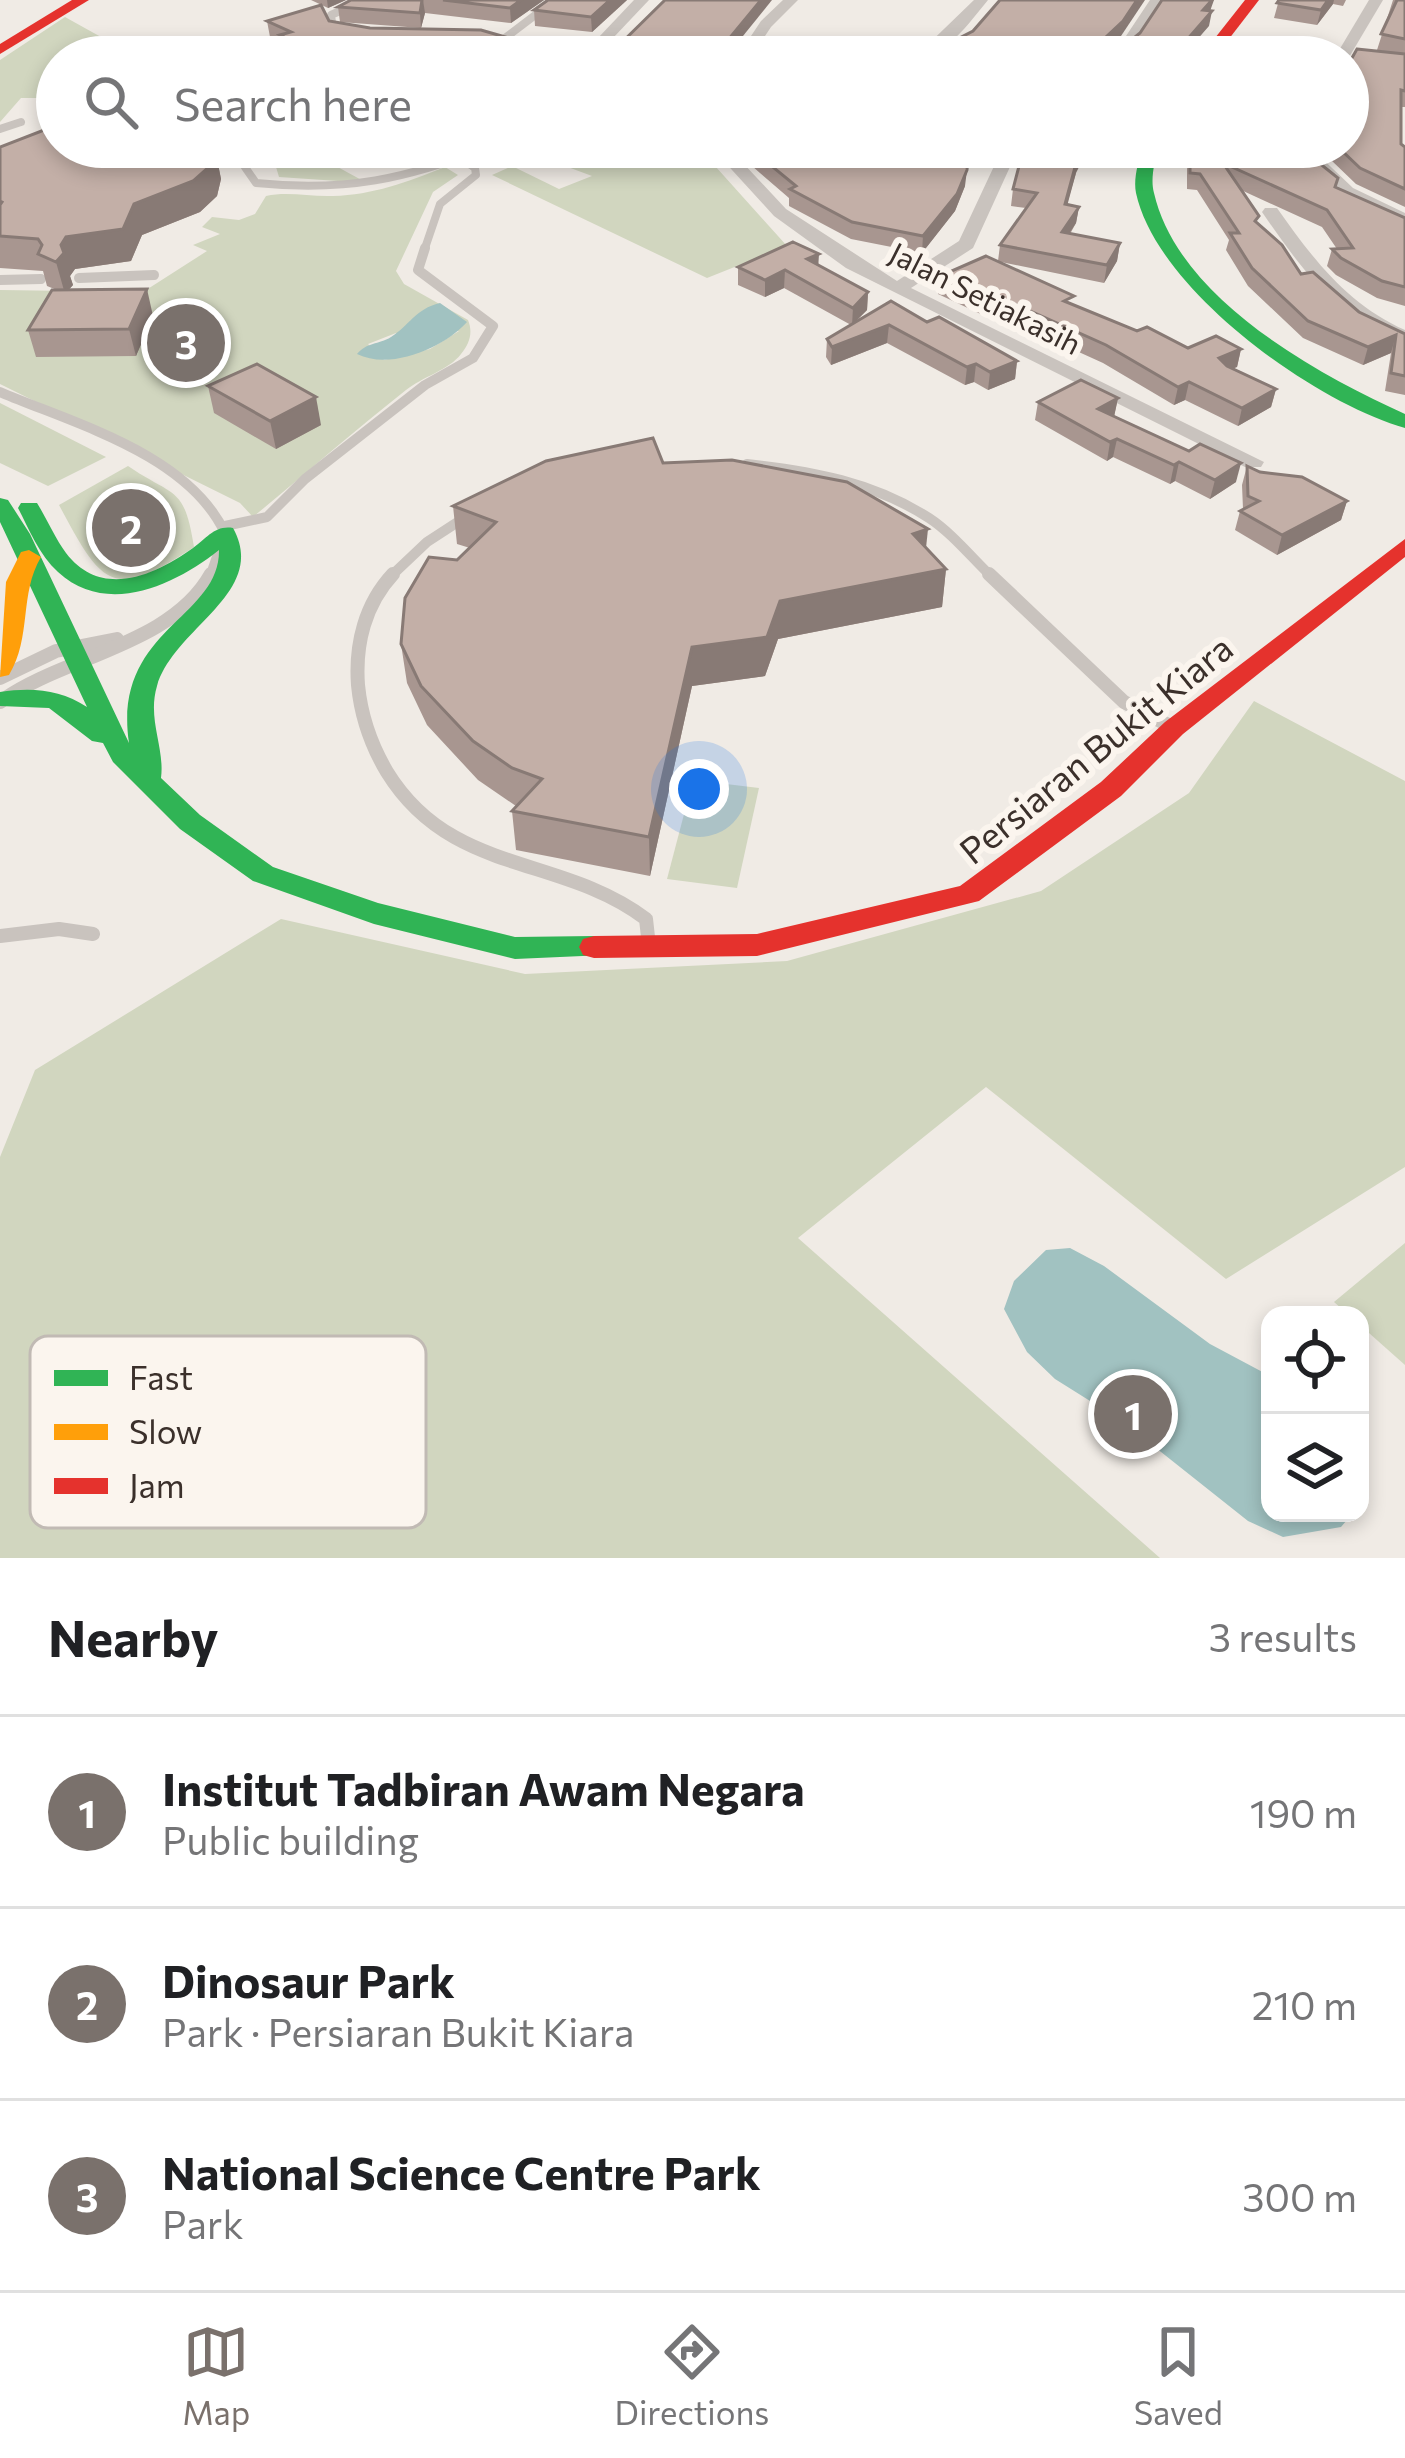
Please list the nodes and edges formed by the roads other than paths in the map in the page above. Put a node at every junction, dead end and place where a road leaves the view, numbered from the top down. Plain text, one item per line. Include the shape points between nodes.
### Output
1 (40, 0) edge
2 (82, 0) edge
3 (364, 0) edge
4 (555, 0) edge
5 (642, 0) edge
6 (791, 0) edge
7 (981, 0) edge
8 (1157, 0) edge
9 (1252, 0) edge
10 (1376, 0) edge
11 (0, 22) edge
12 (352, 33) edge
13 (508, 36) edge
14 (607, 36) edge
15 (758, 36) edge
16 (949, 36) edge
17 (1134, 36) edge
18 (1224, 36) edge
19 (1354, 36) edge
20 (0, 50) edge
21 (1369, 58) edge
22 (1373, 59) edge
23 (20, 122) dead end
24 (0, 129) edge
25 (246, 168) edge
26 (434, 168) edge
27 (475, 168) edge
28 (735, 168) edge
29 (1000, 168) edge
30 (1146, 168) edge
31 (1319, 168) edge
32 (1271, 212) dead end
33 (1405, 219) edge
34 (154, 275) dead end
35 (79, 278) dead end
36 (41, 279) edge
37 (0, 280) edge
38 (897, 289) junction
39 (1405, 338) edge
40 (0, 392) edge
41 (1392, 423) edge
42 (1253, 462) dead end
43 (732, 463) edge
44 (0, 481) edge
45 (0, 505) edge
46 (483, 508) edge
47 (225, 530) junction
48 (1405, 547) edge
49 (29, 557) junction
50 (77, 662) junction
51 (6, 686) edge
52 (1174, 728) junction
53 (122, 756) junction
54 (152, 781) junction
55 (92, 934) dead end
56 (0, 936) edge
57 (650, 949) junction

1 - 11 main road
2 - 20 main road
3 - 12 lane via 331,15 333,29
4 - 13 lane
5 - 14 street
6 - 15 street
7 - 16 street
8 - 17 street
9 - 18 main road
10 - 19 street
21 - 22 street
23 - 24 lane
25 - 26 lane via 256,182 320,190 388,185
27 - 47 lane via 476,176 440,204 418,270 493,326 473,358 425,385 267,518
28 - 38 street, Jalan Setiakasih via 810,238
29 - 38 street via 967,244
30 - 41 main road via 1143,189 1162,239 1213,293 1278,352
31 - 33 street
32 - 39 street via 1353,311
34 - 35 lane
36 - 37 lane
38 - 42 street, Jalan Setiakasih
40 - 47 lane via 177,475
43 - 52 lane via 818,472 931,519 1124,703
44 - 47 main road via 16,488 69,572 105,586 164,578 189,566
45 - 49 main road, Persiaran Bukit Kiara
46 - 57 lane via 412,555 370,604 357,693 372,747 393,783 440,832 621,900 646,919
47 - 50 lane via 202,588 156,625
47 - 54 main road via 235,557 231,574 165,643 143,689 136,722
48 - 52 main road, Persiaran Bukit Kiara
49 - 50 main road, Persiaran Bukit Kiara
49 - 51 main road via 18,570 20,623
50 - 51 main road
50 - 53 main road, Persiaran Bukit Kiara
51 - 53 main road via 68,699
52 - 57 main road, Persiaran Bukit Kiara via 1111,789 969,895 757,945
53 - 54 main road, Persiaran Bukit Kiara
54 - 57 main road, Persiaran Bukit Kiara via 190,821 263,874 374,913 515,948
55 - 56 lane

